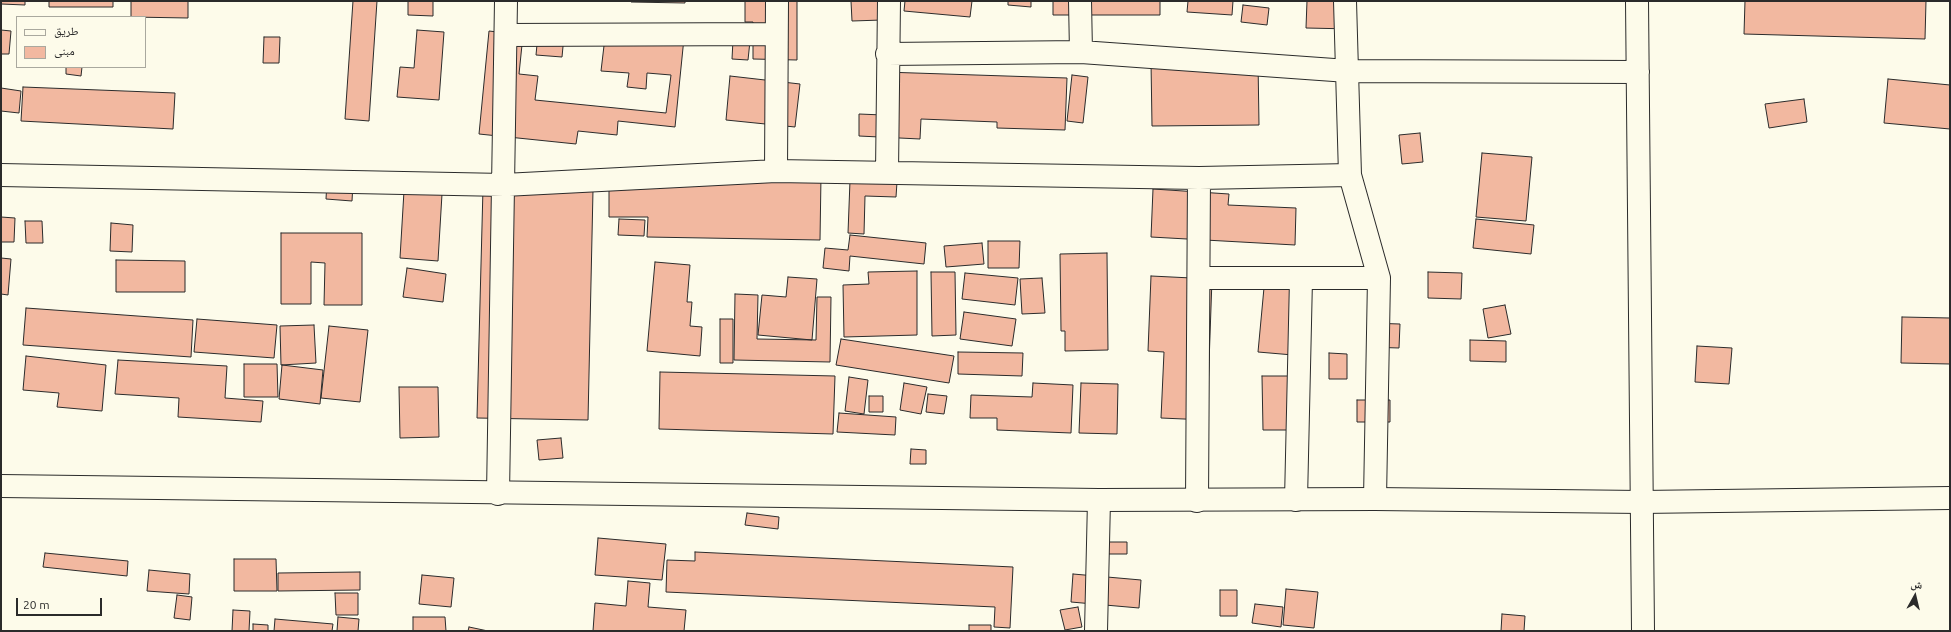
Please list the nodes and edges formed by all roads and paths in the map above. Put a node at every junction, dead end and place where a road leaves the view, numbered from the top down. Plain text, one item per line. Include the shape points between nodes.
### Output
1 (506, 1) edge
2 (777, 1) edge
3 (888, 1) edge
4 (1080, 1) edge
5 (1345, 1) edge
6 (1637, 1) edge
7 (776, 34) junction
8 (506, 35) junction
9 (1081, 52) junction
10 (887, 54) junction
11 (1348, 71) junction
12 (1638, 72) junction
13 (776, 171) junction
14 (887, 172) junction
15 (1, 175) edge
16 (1350, 175) junction
17 (1199, 178) junction
18 (504, 185) junction
19 (1199, 278) junction
20 (1379, 278) junction
21 (1301, 279) junction
22 (1, 486) edge
23 (498, 494) junction
24 (1950, 498) edge
25 (1375, 499) junction
26 (1099, 500) junction
27 (1296, 500) junction
28 (1197, 501) junction
29 (1641, 502) junction
30 (1096, 631) edge
31 (1643, 631) edge

1 - 8 street
2 - 7 street
3 - 10 street
4 - 9 street
5 - 11 street
6 - 12 street
7 - 8 street
7 - 13 street
8 - 18 street
9 - 10 street
9 - 11 street
10 - 14 street
11 - 12 street
11 - 16 street
12 - 29 street
13 - 14 street
13 - 18 street
14 - 17 street
15 - 18 street
16 - 17 street
16 - 20 street
17 - 19 street
18 - 23 street
19 - 21 street
19 - 28 street
20 - 21 street
20 - 25 street
21 - 27 street
22 - 23 street
23 - 26 street
24 - 29 street
25 - 27 street
25 - 29 street
26 - 28 street
26 - 30 street
27 - 28 street
29 - 31 street

